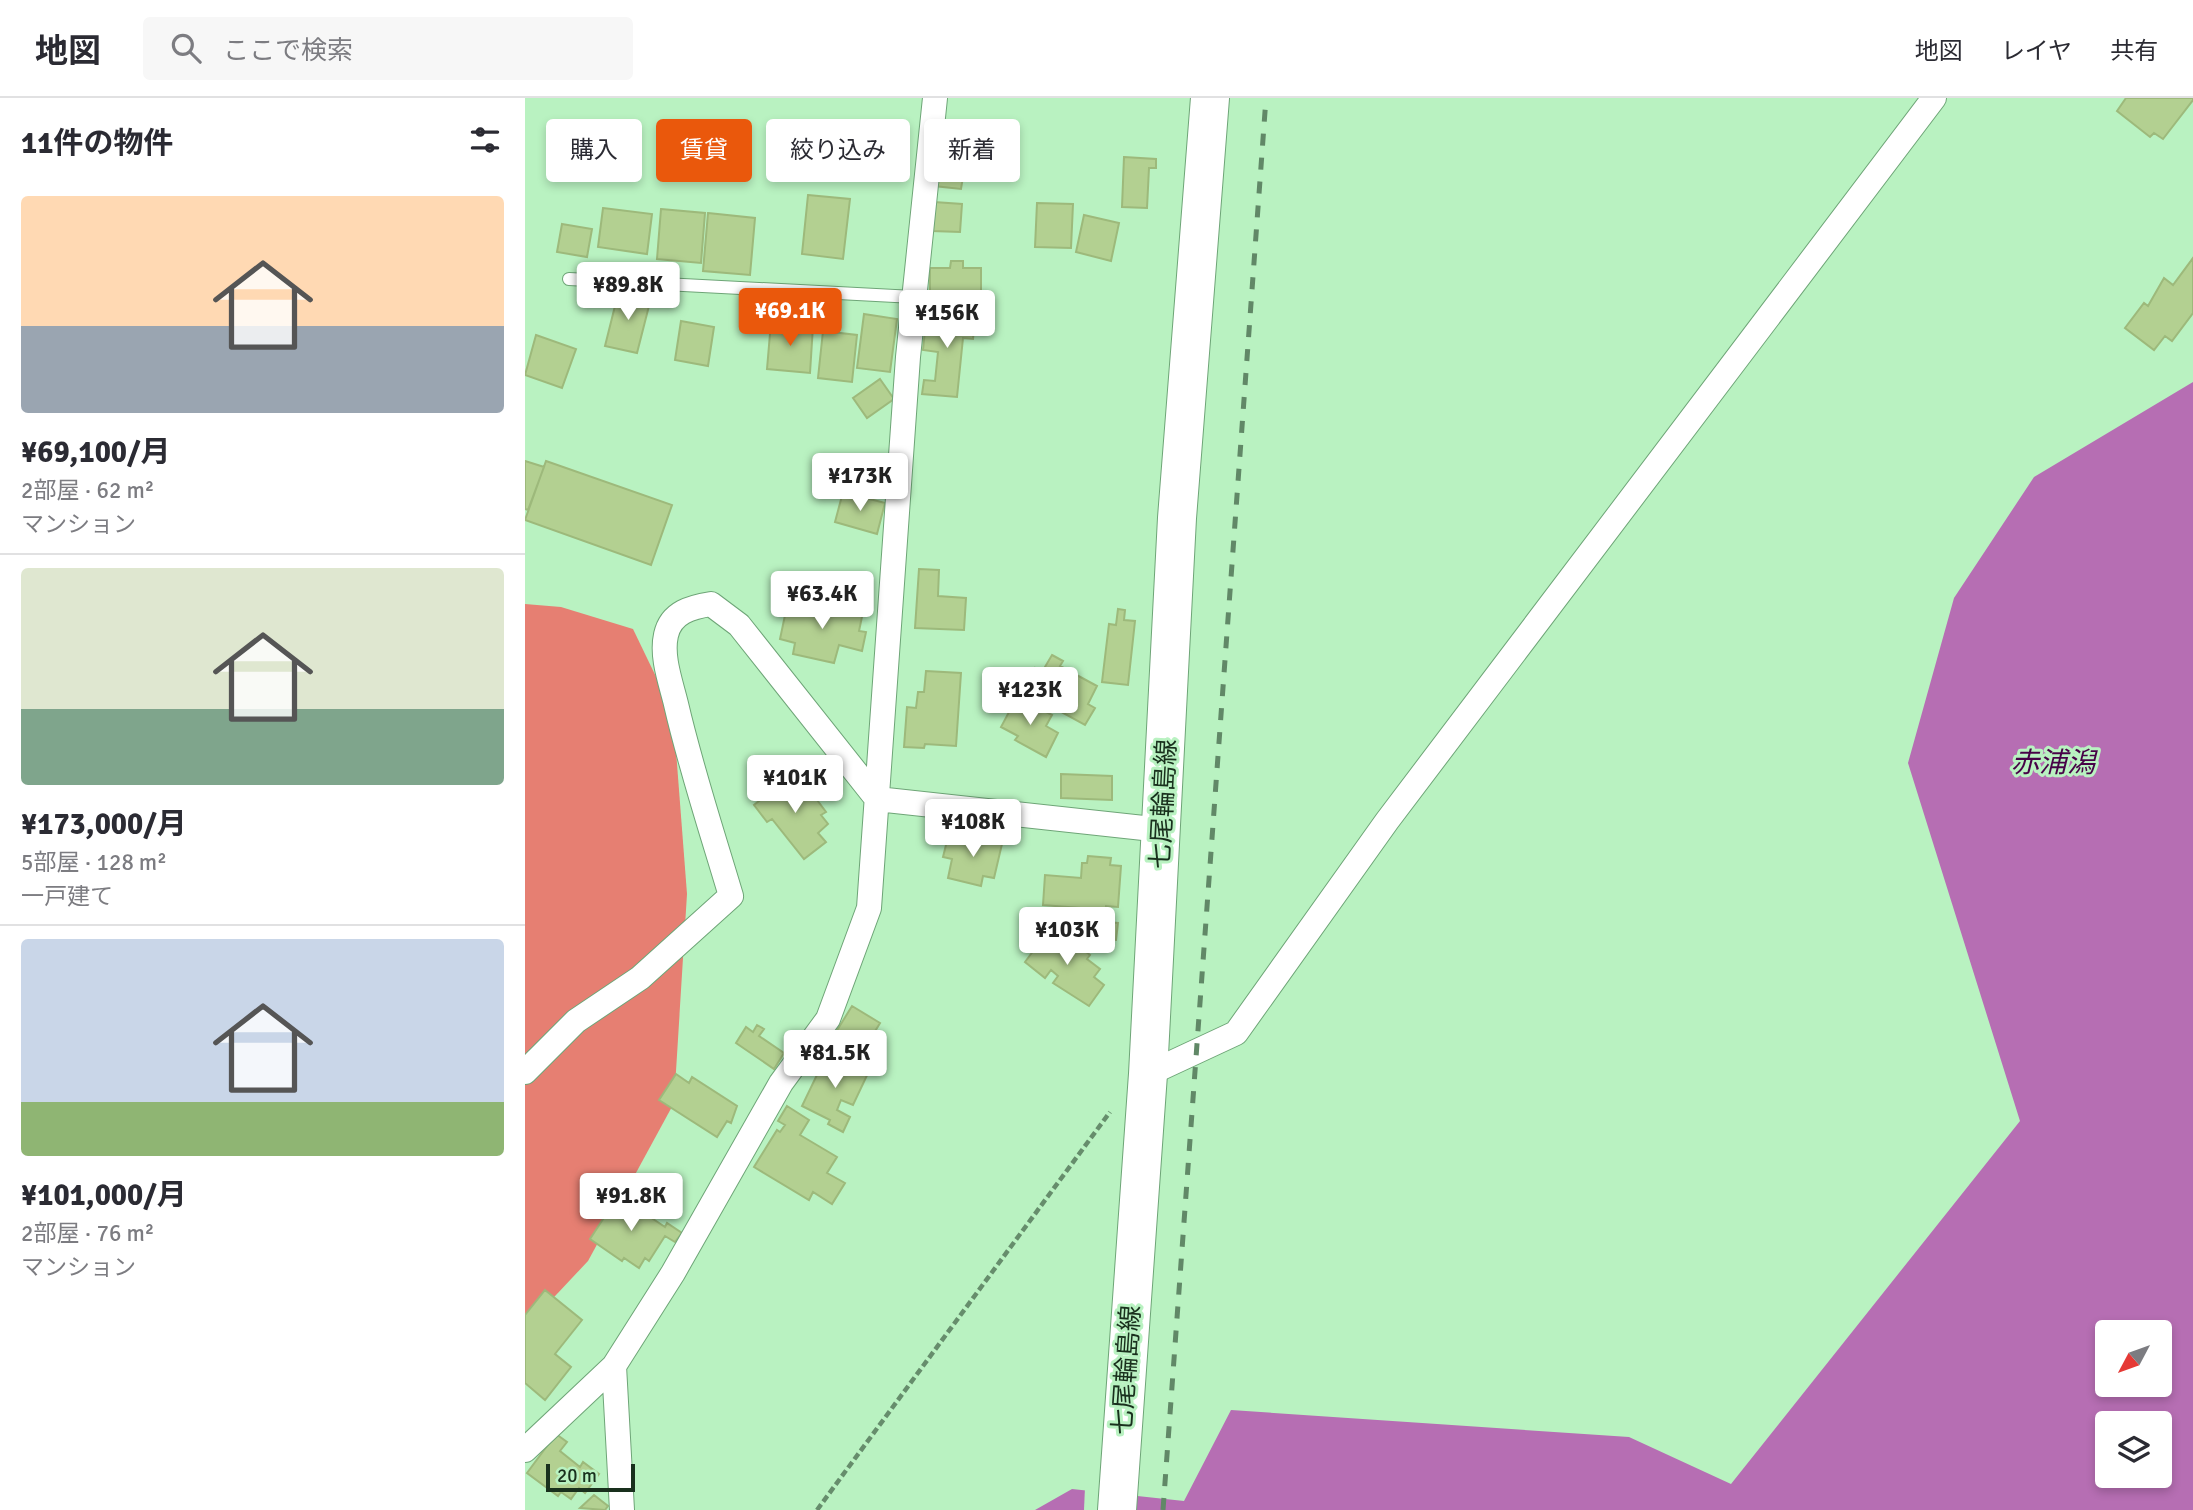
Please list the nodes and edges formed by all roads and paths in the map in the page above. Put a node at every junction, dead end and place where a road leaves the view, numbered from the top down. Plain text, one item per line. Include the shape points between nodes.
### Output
1 (935, 98) edge
2 (1210, 98) edge
3 (1934, 98) edge
4 (569, 279) dead end
5 (914, 297) junction
6 (877, 799) junction
7 (1162, 830) junction
8 (525, 1072) edge
9 (1148, 1074) junction
10 (614, 1366) junction
11 (525, 1450) edge
12 (1117, 1499) edge
13 (622, 1510) edge
14 (817, 1510) edge

1 - 5 street
2 - 7 main road, 七尾輪島線 via 1177,518
3 - 9 street via 1387,821 1236,1033
4 - 5 lane
5 - 6 street
6 - 7 street
6 - 8 street via 739,625 711,604 675,616 666,634 666,661 691,766 731,896 641,978 576,1021
6 - 10 street via 869,908 828,1019 781,1083 673,1273
7 - 9 main road, 七尾輪島線
9 - 12 main road, 七尾輪島線
9 - 14 path via 1116,1104
10 - 11 street
10 - 13 street

